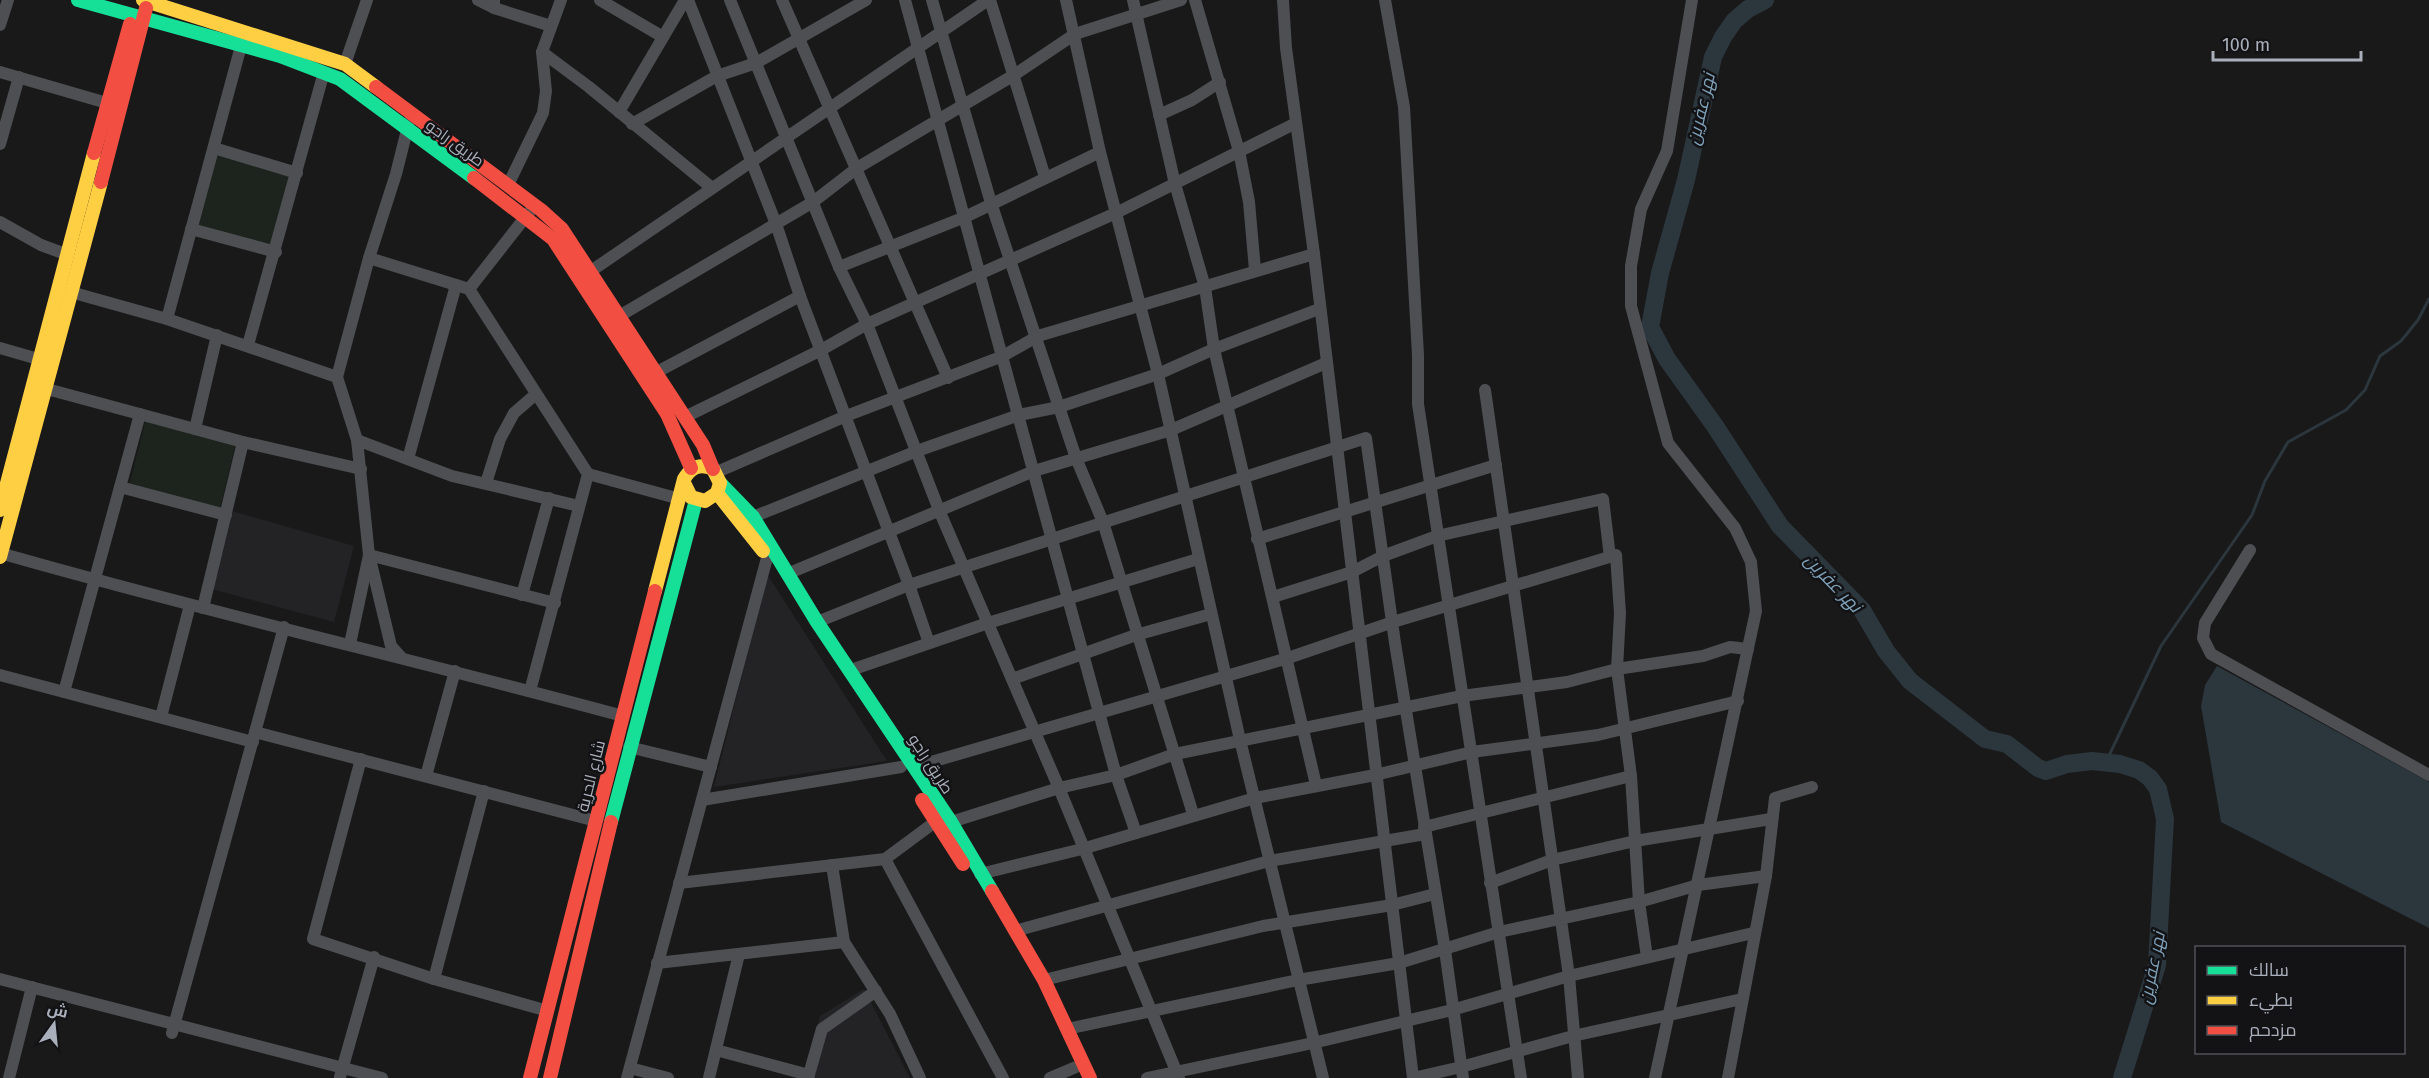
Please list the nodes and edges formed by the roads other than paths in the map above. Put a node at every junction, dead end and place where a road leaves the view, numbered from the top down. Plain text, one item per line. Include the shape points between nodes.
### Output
1 (8, 0) edge
2 (78, 0) edge
3 (143, 0) edge
4 (367, 0) edge
5 (478, 0) edge
6 (561, 0) edge
7 (600, 0) edge
8 (686, 0) edge
9 (730, 0) edge
10 (782, 0) edge
11 (866, 0) edge
12 (905, 0) edge
13 (932, 0) edge
14 (989, 0) edge
15 (1066, 0) edge
16 (1133, 0) edge
17 (1181, 0) edge
18 (1195, 0) edge
19 (1283, 0) edge
20 (1385, 0) edge
21 (1692, 0) edge
22 (494, 4) edge
23 (850, 4) edge
24 (178, 6) edge
25 (1136, 15) junction
26 (138, 17) junction
27 (0, 25) edge
28 (552, 26) junction
29 (940, 32) junction
30 (1075, 34) junction
31 (663, 38) junction
32 (799, 38) junction
33 (241, 46) junction
34 (918, 47) junction
35 (542, 52) junction
36 (756, 63) junction
37 (345, 64) junction
38 (0, 72) edge
39 (324, 72) junction
40 (1014, 75) junction
41 (717, 76) junction
42 (19, 77) junction
43 (1220, 82) junction
44 (107, 103) junction
45 (963, 105) junction
46 (831, 107) junction
47 (619, 112) junction
48 (412, 113) junction
49 (1159, 115) junction
50 (938, 120) junction
51 (1296, 123) junction
52 (632, 124) junction
53 (407, 129) junction
54 (788, 137) junction
55 (0, 144) edge
56 (214, 148) junction
57 (1100, 152) junction
58 (1239, 152) junction
59 (751, 163) junction
60 (857, 168) junction
61 (297, 173) junction
62 (1045, 177) junction
63 (508, 184) junction
64 (1175, 184) junction
65 (712, 188) junction
66 (813, 202) junction
67 (992, 203) junction
68 (534, 204) junction
69 (1116, 213) junction
70 (526, 217) junction
71 (965, 217) junction
72 (0, 222) edge
73 (776, 224) junction
74 (191, 229) junction
75 (889, 248) junction
76 (276, 252) junction
77 (1314, 254) junction
78 (68, 255) junction
79 (369, 258) junction
80 (1011, 260) junction
81 (839, 267) junction
82 (1255, 270) junction
83 (591, 271) junction
84 (981, 274) junction
85 (456, 285) junction
86 (1205, 287) junction
87 (64, 290) junction
88 (469, 290) junction
89 (800, 297) junction
90 (916, 304) junction
91 (1140, 307) junction
92 (1319, 309) junction
93 (621, 315) junction
94 (167, 319) junction
95 (867, 324) junction
96 (217, 335) junction
97 (1038, 336) junction
98 (248, 345) junction
99 (0, 348) edge
100 (1214, 349) junction
101 (821, 350) junction
102 (1003, 356) junction
103 (47, 361) junction
104 (1326, 363) junction
105 (655, 373) junction
106 (1158, 374) junction
107 (337, 376) junction
108 (948, 378) junction
109 (47, 389) junction
110 (1485, 390) dead end
111 (536, 394) junction
112 (894, 399) junction
113 (1059, 407) junction
114 (1227, 407) junction
115 (140, 414) junction
116 (1019, 415) junction
117 (846, 416) junction
118 (685, 417) junction
119 (195, 429) junction
120 (1171, 430) junction
121 (357, 440) junction
122 (243, 442) junction
123 (1336, 448) junction
124 (917, 451) junction
125 (1076, 458) junction
126 (408, 459) junction
127 (1496, 465) junction
128 (691, 468) junction
129 (361, 469) junction
130 (866, 470) junction
131 (1034, 471) junction
132 (588, 474) junction
133 (1243, 477) junction
134 (717, 479) junction
135 (486, 483) junction
136 (684, 483) junction
137 (1431, 485) junction
138 (120, 487) junction
139 (1185, 496) junction
140 (549, 498) junction
141 (680, 499) junction
142 (696, 500) junction
143 (1376, 502) junction
144 (579, 506) junction
145 (0, 510) edge
146 (939, 510) junction
147 (1344, 512) junction
148 (226, 515) junction
149 (753, 517) junction
150 (1103, 522) junction
151 (1504, 523) junction
152 (888, 531) junction
153 (1437, 536) junction
154 (1053, 539) junction
155 (1257, 539) junction
156 (2250, 549) dead end
157 (0, 555) edge
158 (369, 555) junction
159 (1383, 556) junction
160 (1610, 557) junction
161 (767, 558) junction
162 (1198, 559) junction
163 (965, 567) junction
164 (1352, 573) junction
165 (787, 574) junction
166 (94, 580) junction
167 (1122, 581) junction
168 (909, 585) junction
169 (1513, 586) junction
170 (522, 595) junction
171 (1273, 597) junction
172 (1068, 598) junction
173 (555, 603) junction
174 (190, 605) junction
175 (1449, 606) junction
176 (203, 608) junction
177 (1212, 614) junction
178 (1393, 621) junction
179 (817, 622) junction
180 (988, 623) junction
181 (284, 627) junction
182 (1359, 634) junction
183 (1136, 635) junction
184 (929, 643) junction
185 (350, 644) junction
186 (1748, 649) junction
187 (1083, 652) junction
188 (638, 656) junction
189 (402, 658) junction
190 (1288, 658) junction
191 (653, 660) junction
192 (1617, 669) junction
193 (851, 670) junction
194 (455, 671) junction
195 (0, 675) edge
196 (1226, 675) junction
197 (1012, 679) junction
198 (1527, 686) junction
199 (531, 691) junction
200 (64, 692) junction
201 (1462, 696) junction
202 (1156, 697) junction
203 (1737, 701) junction
204 (1406, 709) junction
205 (1099, 711) junction
206 (1370, 715) junction
207 (623, 716) junction
208 (161, 717) junction
209 (1626, 728) junction
210 (1305, 730) junction
211 (1033, 731) junction
212 (254, 737) junction
213 (1240, 740) junction
214 (1535, 743) junction
215 (629, 747) junction
216 (1472, 752) junction
217 (1175, 754) junction
218 (361, 759) junction
219 (1415, 766) junction
220 (711, 767) junction
221 (907, 767) junction
222 (1116, 775) junction
223 (1375, 775) junction
224 (2429, 775) edge
225 (426, 776) junction
226 (1631, 776) junction
227 (614, 782) junction
228 (1316, 785) junction
229 (1812, 787) dead end
230 (1059, 788) junction
231 (484, 791) junction
232 (1255, 798) junction
233 (1542, 798) junction
234 (702, 800) junction
235 (1482, 813) junction
236 (1193, 814) junction
237 (1771, 819) junction
238 (596, 820) junction
239 (935, 822) junction
240 (951, 822) junction
241 (1710, 828) junction
242 (1425, 831) junction
243 (1136, 833) junction
244 (1635, 841) junction
245 (1384, 843) junction
246 (1082, 849) junction
247 (885, 859) junction
248 (1552, 860) junction
249 (1269, 861) junction
250 (832, 865) junction
251 (980, 874) junction
252 (1766, 876) junction
253 (679, 883) junction
254 (1490, 883) junction
255 (1698, 885) junction
256 (1435, 894) junction
257 (1639, 902) junction
258 (1107, 906) junction
259 (1392, 906) junction
260 (1561, 918) junction
261 (1286, 924) junction
262 (1015, 931) junction
263 (1499, 932) junction
264 (1754, 933) junction
265 (844, 942) junction
266 (1685, 948) junction
267 (1445, 950) junction
268 (739, 954) junction
269 (374, 957) junction
270 (1647, 957) junction
271 (1129, 958) junction
272 (657, 963) junction
273 (1399, 963) junction
274 (1569, 976) junction
275 (0, 979) edge
276 (434, 979) junction
277 (1044, 980) junction
278 (1298, 980) junction
279 (32, 987) junction
280 (876, 991) junction
281 (1508, 994) junction
282 (1742, 999) junction
283 (1151, 1010) junction
284 (1452, 1010) junction
285 (548, 1011) junction
286 (1671, 1013) junction
287 (1405, 1021) junction
288 (174, 1029) junction
289 (1067, 1029) junction
290 (1573, 1036) junction
291 (1313, 1043) junction
292 (716, 1050) junction
293 (1517, 1051) junction
294 (341, 1072) edge
295 (1078, 1072) edge
296 (628, 1073) edge
297 (1462, 1073) edge
298 (1178, 1074) edge
299 (808, 1076) edge
300 (9, 1078) edge
301 (382, 1078) edge
302 (530, 1078) edge
303 (550, 1078) edge
304 (668, 1078) edge
305 (709, 1078) edge
306 (920, 1078) edge
307 (1003, 1078) edge
308 (1050, 1078) edge
309 (1090, 1078) edge
310 (1148, 1078) edge
311 (1323, 1078) edge
312 (1413, 1078) edge
313 (1521, 1078) edge
314 (1578, 1078) edge
315 (1654, 1078) edge
316 (1728, 1078) edge

1 - 27 street
2 - 26 main road, طريق راجو
3 - 24 main road, طريق راجو
3 - 26 main road
4 - 37 street
5 - 22 street
6 - 28 street
7 - 31 street
8 - 31 street
8 - 41 street
9 - 36 street
10 - 32 street
11 - 23 street
12 - 34 street
13 - 29 street
14 - 29 street
14 - 40 street
15 - 30 street
16 - 25 street
17 - 25 street
18 - 43 street
19 - 51 street
20 - 137 street via 1404,107 1418,404
21 - 186 street via 1666,151 1641,209 1631,266 1631,306 1668,443 1735,528 1751,562 1756,611
22 - 28 street
23 - 32 street
24 - 37 main road, طريق راجو
25 - 30 street
25 - 49 street
26 - 33 main road, طريق راجو
26 - 44 main road
26 - 87 main road
28 - 35 street
29 - 34 street
29 - 45 street
30 - 40 street
30 - 57 street
31 - 47 street
32 - 36 street
32 - 46 street
33 - 39 main road, طريق راجو
33 - 56 street
34 - 46 street
34 - 50 street
35 - 47 street
35 - 63 street via 546,90 543,113
36 - 41 street
36 - 54 street
37 - 48 main road, طريق راجو
38 - 42 street
39 - 53 main road, طريق راجو via 374,102
39 - 61 street
40 - 45 street
40 - 62 street
41 - 52 street
41 - 59 street
42 - 44 street
42 - 55 street
43 - 49 street
43 - 58 street
44 - 78 main road
45 - 50 street
45 - 67 street
46 - 54 street
46 - 60 street
47 - 52 street
48 - 53 street
48 - 63 main road, طريق راجو
49 - 64 street
50 - 60 street
50 - 71 street
51 - 58 street
51 - 77 street
52 - 65 street
53 - 70 main road, طريق راجو
53 - 79 street
54 - 59 street
54 - 66 street
56 - 61 street
56 - 74 street
57 - 62 street
57 - 69 street
58 - 64 street
58 - 82 street via 1249,202
59 - 65 street
59 - 73 street
60 - 66 street
60 - 75 street
61 - 76 street
62 - 67 street
63 - 68 main road, طريق راجو
64 - 69 street
64 - 86 street
65 - 83 street
66 - 73 street
66 - 81 street
67 - 71 street
67 - 80 street
68 - 70 street
68 - 83 main road, طريق راجو via 562,229
69 - 80 street
69 - 91 street
70 - 88 street
70 - 128 main road, طريق راجو via 553,239 642,373 667,414
71 - 75 street
71 - 84 street
72 - 78 street
73 - 89 street
73 - 93 street
74 - 76 street
74 - 94 street
75 - 81 street
75 - 90 street
76 - 98 street
77 - 82 street
77 - 92 street
78 - 87 main road
79 - 85 street
79 - 107 street
80 - 84 street
80 - 97 street
81 - 95 street
82 - 86 street
83 - 93 main road, طريق راجو
84 - 90 street
84 - 102 street
85 - 88 street
85 - 126 street
86 - 91 street
86 - 100 street
87 - 94 street
87 - 103 main road
88 - 111 street
89 - 101 street
89 - 105 street
90 - 95 street
90 - 108 street
91 - 97 street
91 - 106 street
92 - 100 street
92 - 104 street
93 - 105 main road, طريق راجو
94 - 96 street
95 - 101 street
95 - 112 street
96 - 98 street
96 - 119 street
97 - 102 street
97 - 113 street
98 - 107 street
99 - 103 street
100 - 106 street
100 - 114 street
101 - 117 street
101 - 118 street
102 - 108 street
102 - 116 street
103 - 109 main road
103 - 145 main road
104 - 114 street
104 - 123 street
105 - 118 main road, طريق راجو
106 - 113 street
106 - 120 street
107 - 121 street
108 - 112 street
109 - 115 street
109 - 157 main road
110 - 127 street
111 - 132 street
111 - 135 street via 514,413 500,439
112 - 117 street
112 - 124 street
113 - 116 street
113 - 125 street
114 - 120 street
114 - 133 street
115 - 119 street
115 - 138 street
116 - 124 street
116 - 131 street
117 - 130 street
117 - 134 street
118 - 134 main road, طريق راجو via 703,445
119 - 122 street
120 - 125 street
120 - 139 street
121 - 126 street
121 - 129 street
122 - 129 street
122 - 148 street
123 - 133 street
123 - 143 street via 1366,438
123 - 147 street
124 - 130 street
124 - 146 street
125 - 131 street
125 - 150 street
126 - 135 street via 452,476
127 - 137 street
127 - 151 street
128 - 134 main road via 702,465
128 - 136 main road
129 - 158 street
130 - 149 street
130 - 152 street
131 - 146 street
131 - 154 street
132 - 141 street
132 - 144 street
133 - 139 street
133 - 155 street
134 - 142 main road via 710,499
134 - 149 main road, طريق راجو
134 - 161 main road, طريق راجو
135 - 140 street
136 - 141 main road, شارع الحرية
136 - 142 main road via 687,493
137 - 143 street
137 - 153 street
138 - 148 street
138 - 166 street
139 - 150 street
139 - 162 street
140 - 144 street
140 - 170 street
141 - 188 main road, شارع الحرية
142 - 191 main road, شارع الحرية
143 - 147 street
143 - 159 street
144 - 173 street
146 - 152 street
146 - 163 street
147 - 155 street
147 - 164 street
148 - 176 street
149 - 165 main road, طريق راجو
150 - 154 street
150 - 167 street
151 - 153 street
151 - 160 street via 1603,499
151 - 169 street
152 - 165 street
152 - 168 street
153 - 159 street
153 - 175 street
154 - 163 street
154 - 172 street
155 - 171 street
156 - 224 street via 2205,623 2203,638 2211,654
157 - 166 street
158 - 170 street
158 - 185 street
158 - 189 street via 391,646
159 - 164 street
159 - 178 street
160 - 169 street
160 - 192 street via 1616,555 1620,613
161 - 220 street
161 - 221 main road, طريق راجو
162 - 167 street
162 - 177 street
163 - 168 street
163 - 180 street
164 - 171 street
164 - 182 street
165 - 179 main road, طريق راجو
166 - 174 street
166 - 200 street
167 - 172 street
167 - 183 street
168 - 179 street
168 - 184 street
169 - 175 street
169 - 198 street
170 - 173 street
171 - 190 street
172 - 180 street
172 - 187 street
173 - 199 street
174 - 176 street
174 - 208 street
175 - 178 street
175 - 201 street
176 - 181 street
177 - 183 street
177 - 196 street
178 - 182 street
178 - 204 street
179 - 193 main road, طريق راجو
180 - 184 street
180 - 197 street
181 - 185 street
181 - 212 street
182 - 190 street
182 - 206 street
183 - 187 street
183 - 202 street
184 - 193 street
185 - 189 street
186 - 192 street via 1730,647 1702,656
186 - 203 street
187 - 197 street
187 - 205 street
188 - 191 main road
188 - 207 main road, شارع الحرية
189 - 194 street
190 - 196 street
190 - 210 street
191 - 215 main road, شارع الحرية
192 - 198 street via 1567,682
192 - 209 street
193 - 221 main road, طريق راجو
194 - 199 street
194 - 225 street
195 - 200 street
196 - 202 street
196 - 213 street
197 - 211 street
198 - 201 street
198 - 214 street
199 - 207 street
200 - 208 street
201 - 204 street
201 - 216 street
202 - 205 street
202 - 217 street
203 - 209 street
203 - 241 street
204 - 206 street
204 - 219 street
205 - 211 street
205 - 222 street
206 - 210 street
206 - 223 street
207 - 227 main road, شارع الحرية
208 - 212 street
209 - 214 street
209 - 226 street
210 - 213 street
210 - 228 street
211 - 221 street
211 - 230 street
212 - 218 street
212 - 288 street
213 - 217 street
213 - 232 street
214 - 216 street
214 - 233 street
215 - 220 street
215 - 227 main road, شارع الحرية
216 - 219 street
216 - 235 street
217 - 222 street
217 - 236 street
218 - 225 street
218 - 269 street via 313,939
219 - 223 street
219 - 242 street
220 - 234 street
221 - 234 street
221 - 239 main road, طريق راجو
221 - 240 main road, طريق راجو
222 - 230 street
222 - 243 street
223 - 228 street
223 - 245 street
225 - 231 street
226 - 233 street
226 - 244 street
227 - 238 main road, شارع الحرية
227 - 303 main road, شارع الحرية
228 - 232 street
229 - 237 street via 1775,798
230 - 240 street
230 - 246 street
231 - 238 street
231 - 276 street
232 - 236 street
232 - 249 street
233 - 235 street
233 - 248 street
234 - 253 street
235 - 242 street
235 - 254 street
236 - 243 street
237 - 241 street
237 - 252 street
238 - 285 main road, شارع الحرية
239 - 247 street
239 - 295 main road, طريق راجو via 1031,973
240 - 251 main road, طريق راجو
241 - 244 street
241 - 255 street
242 - 245 street
242 - 256 street
243 - 246 street
244 - 248 street
244 - 257 street
245 - 249 street
245 - 259 street
246 - 251 street
246 - 258 street
247 - 250 street
247 - 307 street
248 - 254 street
248 - 260 street
249 - 258 street
249 - 261 street
250 - 253 street
250 - 265 street
251 - 262 main road, طريق راجو
252 - 255 street
252 - 264 street
253 - 272 street
254 - 263 street
255 - 257 street
255 - 266 street
256 - 259 street
256 - 267 street
257 - 260 street
257 - 270 street
258 - 262 street
258 - 271 street
259 - 261 street
259 - 273 street
260 - 263 street
260 - 274 street
261 - 271 street
261 - 278 street
262 - 277 main road, طريق راجو
263 - 267 street
263 - 281 street
264 - 266 street
264 - 282 street
265 - 268 street
265 - 280 street
266 - 270 street
266 - 286 street
267 - 273 street
267 - 284 street
268 - 272 street
268 - 292 street
269 - 276 street
269 - 294 street
270 - 274 street
271 - 277 street
271 - 283 street
272 - 296 street
273 - 278 street
273 - 287 street
274 - 281 street
274 - 290 street
275 - 279 street
276 - 285 street
277 - 289 main road, طريق راجو
278 - 283 street
278 - 291 street
279 - 288 street
279 - 300 street
280 - 299 street via 822,1029
280 - 306 street
281 - 284 street
281 - 293 street
282 - 286 street
282 - 316 street
283 - 289 street
283 - 298 street
284 - 287 street
284 - 297 street
285 - 302 main road, شارع الحرية
286 - 290 street
286 - 315 street
287 - 291 street
287 - 312 street
288 - 294 street
289 - 309 main road, طريق راجو
290 - 293 street
290 - 314 street
291 - 298 street
291 - 311 street
292 - 299 street
292 - 305 street
293 - 297 street
293 - 313 street
294 - 301 street
295 - 308 street
296 - 304 street
297 - 312 street
298 - 310 street

